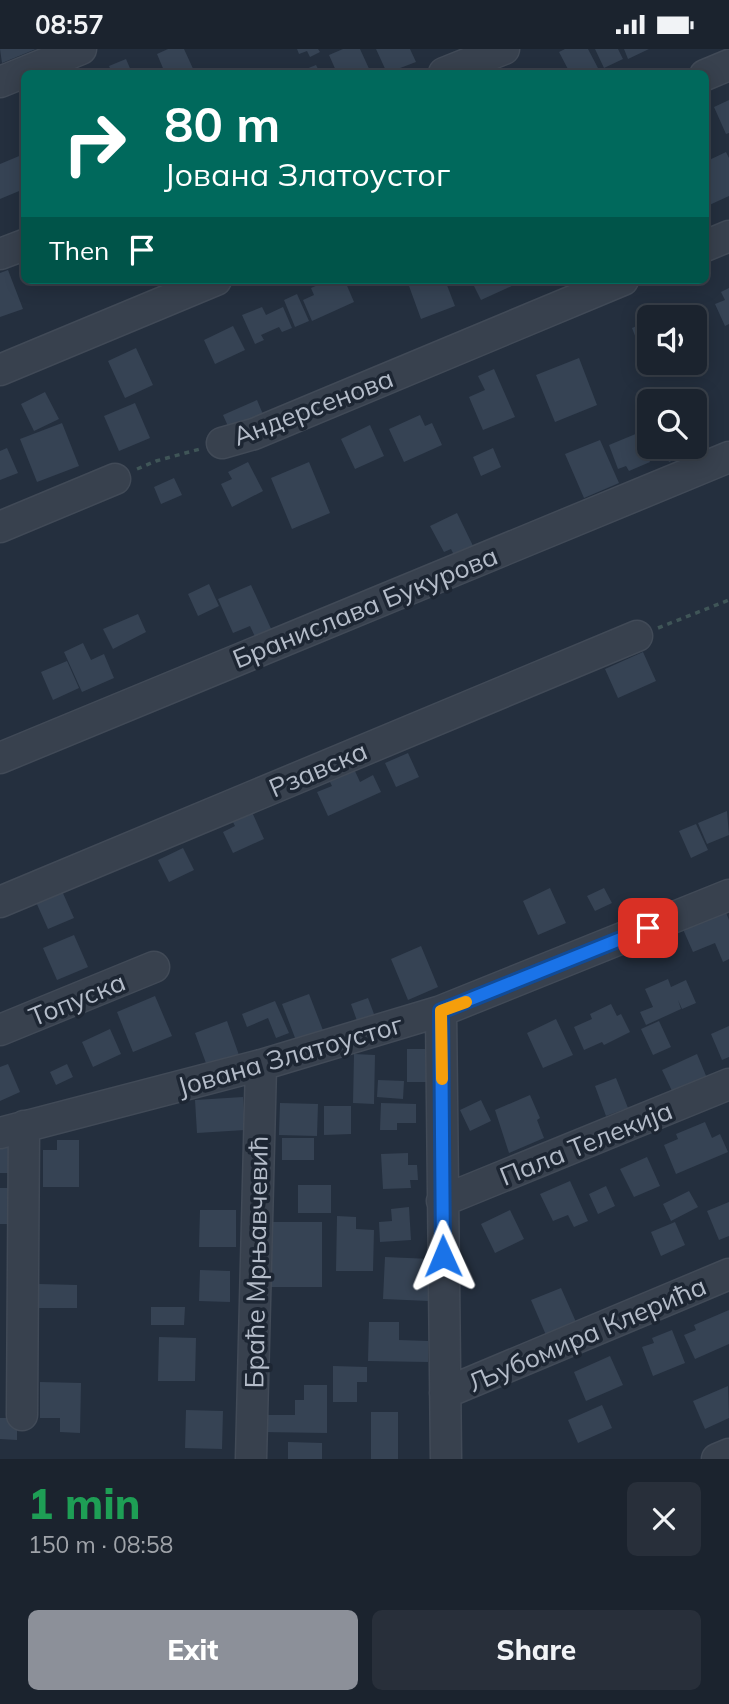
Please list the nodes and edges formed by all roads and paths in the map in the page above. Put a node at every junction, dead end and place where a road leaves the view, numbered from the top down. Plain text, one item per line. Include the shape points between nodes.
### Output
1 (81, 49) edge
2 (504, 49) edge
3 (729, 65) edge
4 (29, 70) edge
5 (452, 70) edge
6 (21, 73) edge
7 (709, 73) edge
8 (0, 82) edge
9 (729, 236) edge
10 (709, 244) edge
11 (21, 246) edge
12 (0, 254) edge
13 (206, 284) edge
14 (613, 284) edge
15 (0, 370) edge
16 (222, 443) joint
17 (729, 457) edge
18 (115, 479) joint
19 (0, 527) edge
20 (729, 600) edge
21 (637, 636) joint
22 (0, 758) edge
23 (729, 895) edge
24 (0, 902) edge
25 (154, 967) dead end
26 (441, 1011) junction
27 (0, 1030) edge
28 (261, 1065) junction
29 (729, 1084) edge
30 (12, 1129) edge
31 (442, 1201) junction
32 (729, 1274) edge
33 (445, 1393) junction
34 (22, 1415) dead end
35 (729, 1454) edge
36 (251, 1459) edge
37 (446, 1459) edge
38 (717, 1459) edge

1 - 4 street
2 - 5 street
3 - 7 street
6 - 8 street
9 - 10 street
11 - 12 street
13 - 15 street
14 - 16 street, Андерсенова via 254,434
16 - 18 path, Андерсенова via 156,461
17 - 22 street, Бранислава Букурова
18 - 19 street
20 - 21 path
21 - 24 street, Рзавска
23 - 26 street, Јована Златоустог
25 - 27 street, Топуска
26 - 28 street, Јована Златоустог
26 - 31 street
28 - 30 street, Јована Златоустог
28 - 36 street, Браће Мрњавчевић
29 - 31 street, Пала Телекија
30 - 34 street
31 - 33 street
32 - 33 street, Љубомира Клерића
33 - 37 street
35 - 38 street

